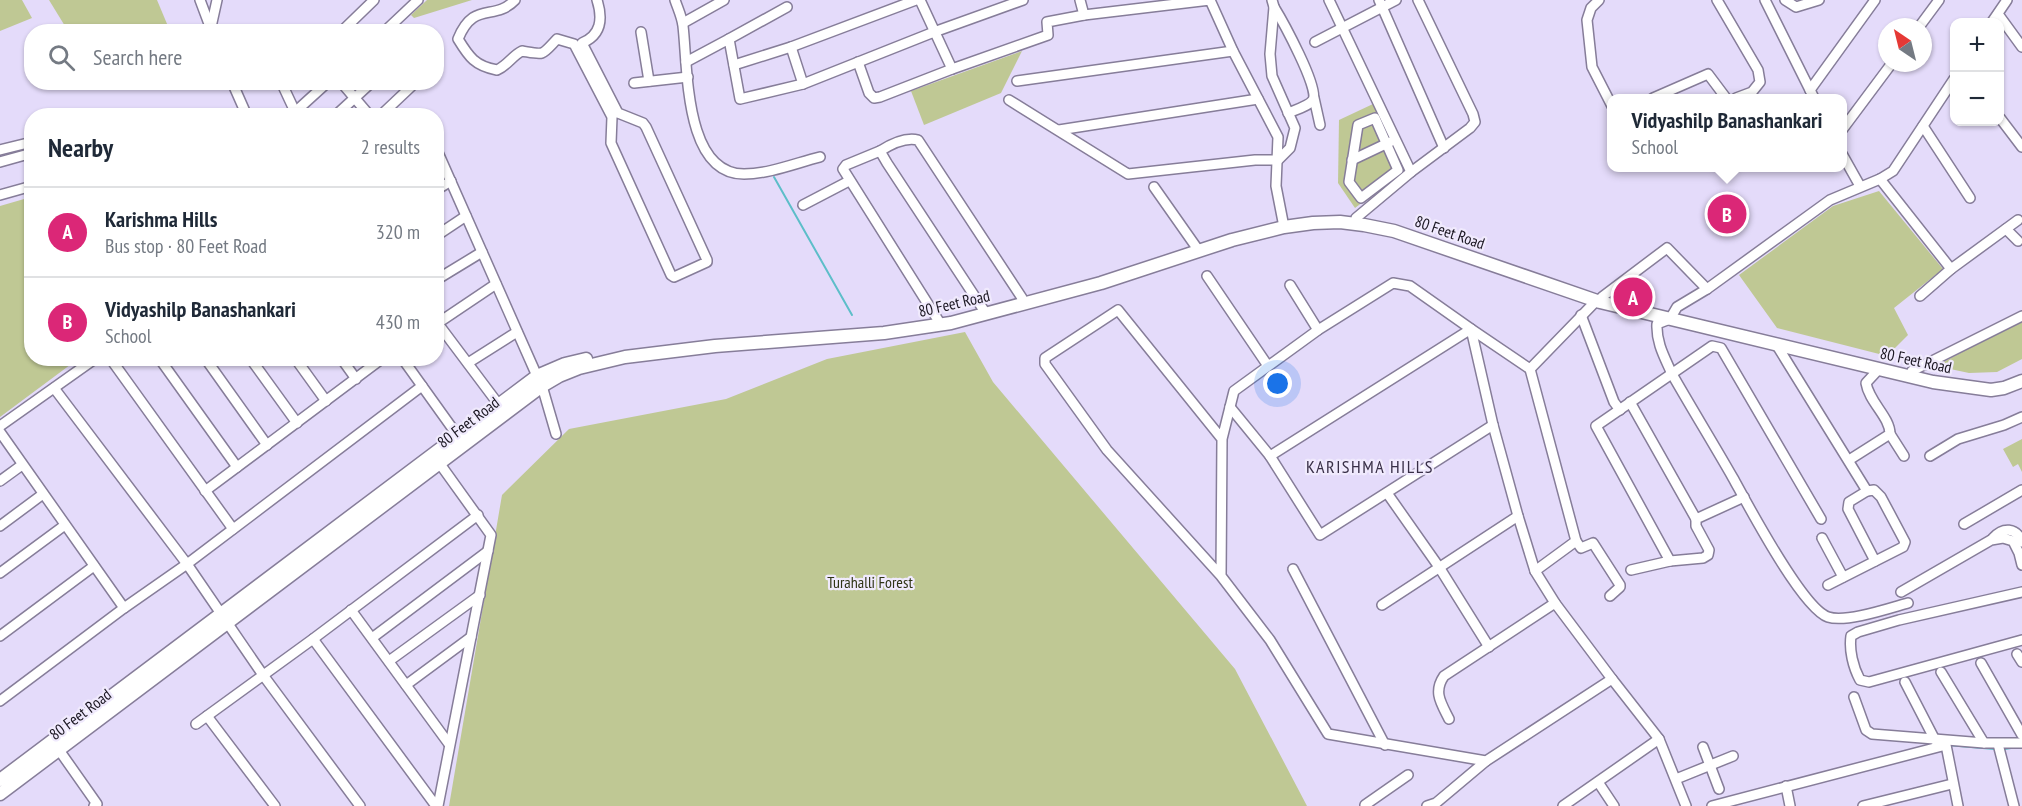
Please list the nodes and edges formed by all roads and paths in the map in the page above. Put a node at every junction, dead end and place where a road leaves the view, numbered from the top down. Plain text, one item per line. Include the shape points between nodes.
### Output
1 (200, 0) edge
2 (217, 0) edge
3 (374, 0) edge
4 (401, 0) edge
5 (418, 0) edge
6 (515, 0) edge
7 (597, 0) edge
8 (675, 0) edge
9 (724, 0) edge
10 (918, 0) edge
11 (1023, 0) edge
12 (1080, 0) edge
13 (1329, 0) edge
14 (1396, 0) edge
15 (1418, 0) edge
16 (1599, 0) edge
17 (1717, 0) edge
18 (1765, 0) edge
19 (1785, 0) edge
20 (1819, 0) edge
21 (1875, 0) edge
22 (1939, 0) edge
23 (2007, 0) edge
24 (1273, 4) edge
25 (1380, 4) edge
26 (787, 7) dead end
27 (408, 9) junction
28 (1998, 14) junction
29 (1084, 15) junction
30 (1926, 18) edge
31 (1995, 18) edge
32 (683, 23) junction
33 (210, 24) edge
34 (213, 24) edge
35 (356, 24) edge
36 (392, 24) edge
37 (1342, 28) junction
38 (641, 32) dead end
39 (934, 32) junction
40 (729, 39) junction
41 (1315, 42) dead end
42 (791, 47) junction
43 (2022, 47) edge
44 (1233, 51) junction
45 (584, 55) junction
46 (686, 62) junction
47 (858, 62) junction
48 (734, 64) junction
49 (952, 69) junction
50 (1885, 72) edge
51 (688, 77) junction
52 (649, 81) junction
53 (1017, 81) dead end
54 (634, 83) dead end
55 (803, 84) junction
56 (1950, 85) edge
57 (236, 90) edge
58 (285, 90) edge
59 (320, 90) edge
60 (348, 90) edge
61 (363, 90) edge
62 (408, 90) edge
63 (1664, 94) edge
64 (1722, 94) edge
65 (1747, 94) edge
66 (1812, 94) edge
67 (354, 98) junction
68 (606, 98) junction
69 (1314, 98) junction
70 (1607, 98) edge
71 (1258, 99) junction
72 (1009, 100) dead end
73 (243, 108) edge
74 (293, 108) edge
75 (302, 108) edge
76 (343, 108) edge
77 (363, 108) edge
78 (388, 108) edge
79 (1288, 113) junction
80 (1847, 123) edge
81 (2004, 123) edge
82 (1320, 125) dead end
83 (1923, 126) junction
84 (1059, 130) junction
85 (1391, 142) junction
86 (24, 144) edge
87 (2022, 147) edge
88 (1444, 148) junction
89 (0, 150) edge
90 (880, 151) junction
91 (24, 155) edge
92 (820, 156) dead end
93 (1278, 160) junction
94 (1352, 160) junction
95 (0, 162) edge
96 (1847, 163) edge
97 (444, 166) edge
98 (1411, 172) junction
99 (1880, 179) junction
100 (451, 181) junction
101 (849, 181) junction
102 (444, 185) edge
103 (1860, 186) junction
104 (1154, 187) dead end
105 (24, 188) edge
106 (0, 195) edge
107 (1970, 198) dead end
108 (803, 205) dead end
109 (466, 216) junction
110 (1356, 218) junction
111 (2019, 220) dead end
112 (1284, 224) junction
113 (2006, 229) junction
114 (444, 231) edge
115 (2018, 241) dead end
116 (1198, 249) junction
117 (482, 252) junction
118 (1951, 269) junction
119 (444, 275) edge
120 (1207, 276) dead end
121 (496, 284) junction
122 (1290, 285) dead end
123 (1707, 289) junction
124 (1920, 296) dead end
125 (1022, 298) junction
126 (1599, 299) junction
127 (983, 309) junction
128 (1581, 315) junction
129 (1672, 316) junction
130 (2022, 316) edge
131 (444, 317) edge
132 (938, 320) junction
133 (1471, 329) junction
134 (1318, 330) junction
135 (444, 331) edge
136 (517, 332) junction
137 (1776, 344) junction
138 (665, 349) junction
139 (468, 363) junction
140 (85, 366) edge
141 (116, 366) edge
142 (165, 366) edge
143 (211, 366) edge
144 (256, 366) edge
145 (301, 366) edge
146 (347, 366) edge
147 (373, 366) edge
148 (408, 366) edge
149 (1268, 366) junction
150 (1530, 369) junction
151 (1879, 369) junction
152 (1912, 371) junction
153 (1672, 374) junction
154 (2022, 375) edge
155 (356, 379) junction
156 (540, 381) junction
157 (2022, 381) edge
158 (422, 386) junction
159 (54, 388) junction
160 (326, 401) junction
161 (1630, 402) junction
162 (499, 405) junction
163 (1230, 407) junction
164 (1620, 410) junction
165 (2022, 417) edge
166 (297, 423) junction
167 (1492, 425) junction
168 (0, 426) edge
169 (0, 432) edge
170 (556, 434) dead end
171 (1890, 434) junction
172 (1222, 439) junction
173 (461, 440) junction
174 (267, 445) junction
175 (1270, 456) junction
176 (1904, 456) dead end
177 (1930, 456) dead end
178 (1850, 460) junction
179 (440, 464) junction
180 (22, 465) junction
181 (237, 467) junction
182 (0, 481) edge
183 (2022, 490) edge
184 (205, 491) junction
185 (1867, 491) junction
186 (1386, 493) junction
187 (43, 494) junction
188 (1744, 496) junction
189 (478, 515) junction
190 (1518, 516) junction
191 (1696, 519) junction
192 (1821, 519) dead end
193 (1964, 524) dead end
194 (65, 525) junction
195 (0, 526) edge
196 (233, 529) junction
197 (1821, 538) dead end
198 (1991, 540) junction
199 (1576, 541) junction
200 (2022, 542) edge
201 (488, 551) junction
202 (1670, 561) junction
203 (1875, 561) junction
204 (187, 564) junction
205 (2022, 565) edge
206 (94, 566) junction
207 (1438, 567) junction
208 (1293, 569) dead end
209 (1631, 570) dead end
210 (1535, 571) junction
211 (0, 573) edge
212 (1221, 576) junction
213 (1843, 578) junction
214 (1828, 585) dead end
215 (1901, 592) dead end
216 (2022, 592) edge
217 (480, 595) junction
218 (1611, 596) dead end
219 (1555, 603) junction
220 (1908, 603) dead end
221 (1382, 605) dead end
222 (1895, 607) junction
223 (124, 608) junction
224 (351, 610) junction
225 (221, 613) junction
226 (1899, 620) junction
227 (228, 623) junction
228 (0, 636) edge
229 (372, 638) junction
230 (471, 638) junction
231 (313, 639) junction
232 (2022, 640) edge
233 (1489, 647) junction
234 (389, 661) junction
235 (1981, 663) dead end
236 (1941, 672) dead end
237 (263, 675) junction
238 (1612, 679) junction
239 (1905, 682) dead end
240 (406, 685) junction
241 (1854, 697) dead end
242 (0, 701) edge
243 (207, 716) junction
244 (1449, 719) dead end
245 (196, 724) dead end
246 (2022, 735) edge
247 (1659, 739) junction
248 (1935, 740) junction
249 (2022, 742) edge
250 (1984, 743) junction
251 (449, 744) junction
252 (1998, 744) junction
253 (1385, 745) junction
254 (1703, 747) dead end
255 (59, 750) junction
256 (1733, 756) dead end
257 (1486, 761) junction
258 (1710, 766) junction
259 (1407, 775) dead end
260 (1676, 779) junction
261 (0, 780) edge
262 (1598, 782) junction
263 (1953, 784) junction
264 (1786, 786) junction
265 (1719, 789) dead end
266 (0, 794) edge
267 (1745, 802) edge
268 (96, 805) edge
269 (1433, 805) edge
270 (275, 806) edge
271 (360, 806) edge
272 (437, 806) edge
273 (1365, 806) edge
274 (1563, 806) edge
275 (1614, 806) edge
276 (1686, 806) edge
277 (1712, 806) edge
278 (1790, 806) edge
279 (1863, 806) edge
280 (1958, 806) edge
281 (2014, 806) edge

1 - 33 street
2 - 34 street
3 - 35 street
4 - 27 street
5 - 27 street
6 - 45 street via 507,8 478,10 468,17 458,39 469,57 497,70 522,51 542,54 557,39 574,44
7 - 45 street via 598,29 592,39 582,43
8 - 32 street
9 - 32 street
10 - 39 street
10 - 42 street
11 - 39 street
12 - 29 street
13 - 37 street
14 - 25 street
15 - 88 street via 1475,122
16 - 70 street via 1587,20 1592,67
17 - 65 street via 1758,70 1760,82
18 - 66 street
19 - 20 street via 1796,7
21 - 66 street
22 - 30 street
23 - 28 street
24 - 69 street via 1310,79
24 - 79 street via 1272,76
25 - 37 street
25 - 88 street
26 - 40 street
27 - 36 street
28 - 31 street
28 - 43 street
29 - 44 street via 1210,0
29 - 49 street via 1047,22 1048,35
32 - 46 street
37 - 41 street
37 - 85 street
38 - 52 street
39 - 47 street
39 - 49 street
40 - 46 street
40 - 48 street
42 - 48 street
42 - 55 street
44 - 53 street
44 - 71 street
45 - 68 street
46 - 51 street
47 - 49 street via 874,98
47 - 55 street
48 - 55 street via 740,99
50 - 80 street
51 - 52 street
51 - 92 street via 700,141 716,164 729,172 758,173
52 - 54 street
56 - 83 street
57 - 73 street
58 - 74 street
59 - 75 street
60 - 67 street
61 - 67 street
62 - 78 street
63 - 64 street via 1708,74
67 - 76 street
67 - 77 street
68 - 68 street via 618,113 646,127 707,262 671,275 611,143 612,117
69 - 79 street
69 - 82 street
71 - 84 street
71 - 93 street via 1278,138
72 - 84 street
79 - 93 street via 1295,128 1290,148
81 - 87 street
83 - 99 street via 1893,171
83 - 107 street
84 - 93 street via 1128,174
85 - 94 street
85 - 94 street via 1375,118 1358,125
85 - 94 street via 1398,170 1362,198 1349,182
85 - 98 street
86 - 89 street
88 - 98 street
90 - 101 street via 843,167
90 - 125 street via 911,138 918,140
90 - 127 street
91 - 95 street
93 - 112 street via 1276,186
96 - 103 street
97 - 100 street
98 - 110 street
99 - 103 street
99 - 118 street
100 - 102 street
100 - 109 street
101 - 108 street
101 - 132 street
103 - 123 street via 1830,200
104 - 116 street
105 - 106 street
109 - 114 street
109 - 117 street
110 - 112 main road, 80 Feet Road via 1326,217
110 - 126 main road, 80 Feet Road via 1413,231
111 - 113 street
112 - 116 main road, 80 Feet Road
112 - 126 main road, 80 Feet Road via 1340,222 1395,231
113 - 115 street
113 - 118 street
116 - 125 main road, 80 Feet Road
116 - 138 main road, 80 Feet Road via 1101,283 939,325 885,333
117 - 119 street
117 - 121 street
118 - 124 street
120 - 149 street
121 - 131 street
121 - 136 street
122 - 134 street
123 - 126 street via 1667,248
123 - 129 street via 1677,308
125 - 127 main road, 80 Feet Road
126 - 128 street
126 - 129 main road, 80 Feet Road
127 - 132 main road, 80 Feet Road
128 - 150 street
128 - 164 street
129 - 137 main road, 80 Feet Road
129 - 152 main road, 80 Feet Road
129 - 153 street via 1657,324 1656,336
130 - 152 street
132 - 138 main road, 80 Feet Road via 714,340
133 - 134 street via 1410,286 1393,283
133 - 150 street
133 - 167 street
133 - 175 street
134 - 149 street
135 - 139 street
136 - 139 street
136 - 156 street
137 - 151 main road, 80 Feet Road
137 - 178 street
138 - 156 main road, 80 Feet Road
139 - 162 street
140 - 159 street
141 - 184 street
142 - 181 street
143 - 174 street
144 - 166 street
145 - 160 street
146 - 155 street
147 - 155 street
148 - 158 street
149 - 163 street via 1234,391
150 - 199 street
151 - 157 main road, 80 Feet Road via 1984,389 2004,388
151 - 171 street via 1866,383 1867,391
152 - 154 main road, 80 Feet Road via 1984,384 2003,383
153 - 161 street
153 - 188 street
153 - 192 street via 1712,346 1721,348
155 - 160 street
156 - 162 main road, 80 Feet Road
156 - 170 street
156 - 173 main road, 80 Feet Road
158 - 173 street
158 - 196 street
159 - 168 street
159 - 204 street
160 - 166 street
161 - 164 street
161 - 191 street
162 - 173 main road, 80 Feet Road
163 - 172 street
163 - 175 street
164 - 202 street via 1596,426
165 - 177 street via 1958,439
166 - 174 street
167 - 186 street
167 - 190 street
169 - 180 street
171 - 176 street
171 - 178 street
172 - 212 street
172 - 212 street via 1119,310 1045,358 1045,364 1107,450
173 - 179 main road, 80 Feet Road
173 - 225 main road, 80 Feet Road
174 - 181 street
175 - 186 street via 1320,535
178 - 185 street
179 - 189 street
179 - 227 main road, 80 Feet Road
180 - 182 street
180 - 187 street
181 - 184 street
183 - 193 street
184 - 196 street
185 - 203 street via 1849,501 1848,509
185 - 203 street via 1874,490 1881,497 1905,542 1903,547
186 - 207 street
187 - 194 street
187 - 195 street
188 - 191 street
188 - 222 street via 1779,558 1817,610 1827,617 1840,618
189 - 201 street via 491,536
189 - 224 street
190 - 207 street
190 - 210 street
191 - 202 street via 1708,555
194 - 206 street
194 - 211 street
196 - 204 street
197 - 213 street
198 - 200 street via 2012,530
198 - 205 street via 2013,541
198 - 215 street
199 - 210 street
199 - 218 street via 1581,548 1593,543 1608,563 1620,585
201 - 217 street
201 - 229 street
202 - 209 street
203 - 213 street
204 - 223 street
204 - 225 street
206 - 223 street
206 - 228 street
207 - 221 street
207 - 233 street
208 - 253 street
210 - 219 street
212 - 253 street via 1270,640 1328,734
213 - 214 street
216 - 226 street
217 - 230 street
217 - 234 street
219 - 233 street
219 - 238 street
220 - 222 street
222 - 226 street
223 - 242 street
224 - 229 street
224 - 231 street
225 - 227 street
225 - 261 main road, 80 Feet Road
226 - 232 street via 1851,636 1860,680 1869,682
227 - 237 street
227 - 255 main road, 80 Feet Road
229 - 234 street
230 - 240 street
230 - 251 street
231 - 237 street
231 - 272 street
233 - 244 street via 1441,680 1439,699
234 - 240 street
235 - 246 street
236 - 250 street
237 - 243 street
237 - 271 street
238 - 247 street
238 - 257 street
239 - 248 street
240 - 251 street
241 - 248 street via 1866,730 1872,734
243 - 245 street
243 - 270 street
247 - 260 street
247 - 262 street
248 - 250 street
249 - 252 street
250 - 252 street
251 - 272 street
252 - 281 street
253 - 257 street
254 - 258 street
255 - 266 main road, 80 Feet Road
255 - 268 street
256 - 258 street
257 - 269 street
258 - 260 street
258 - 265 street
259 - 273 street
260 - 276 street
262 - 274 street
262 - 275 street
263 - 264 street via 1946,746
263 - 279 street
263 - 280 street
264 - 267 street
264 - 278 street
267 - 277 street

